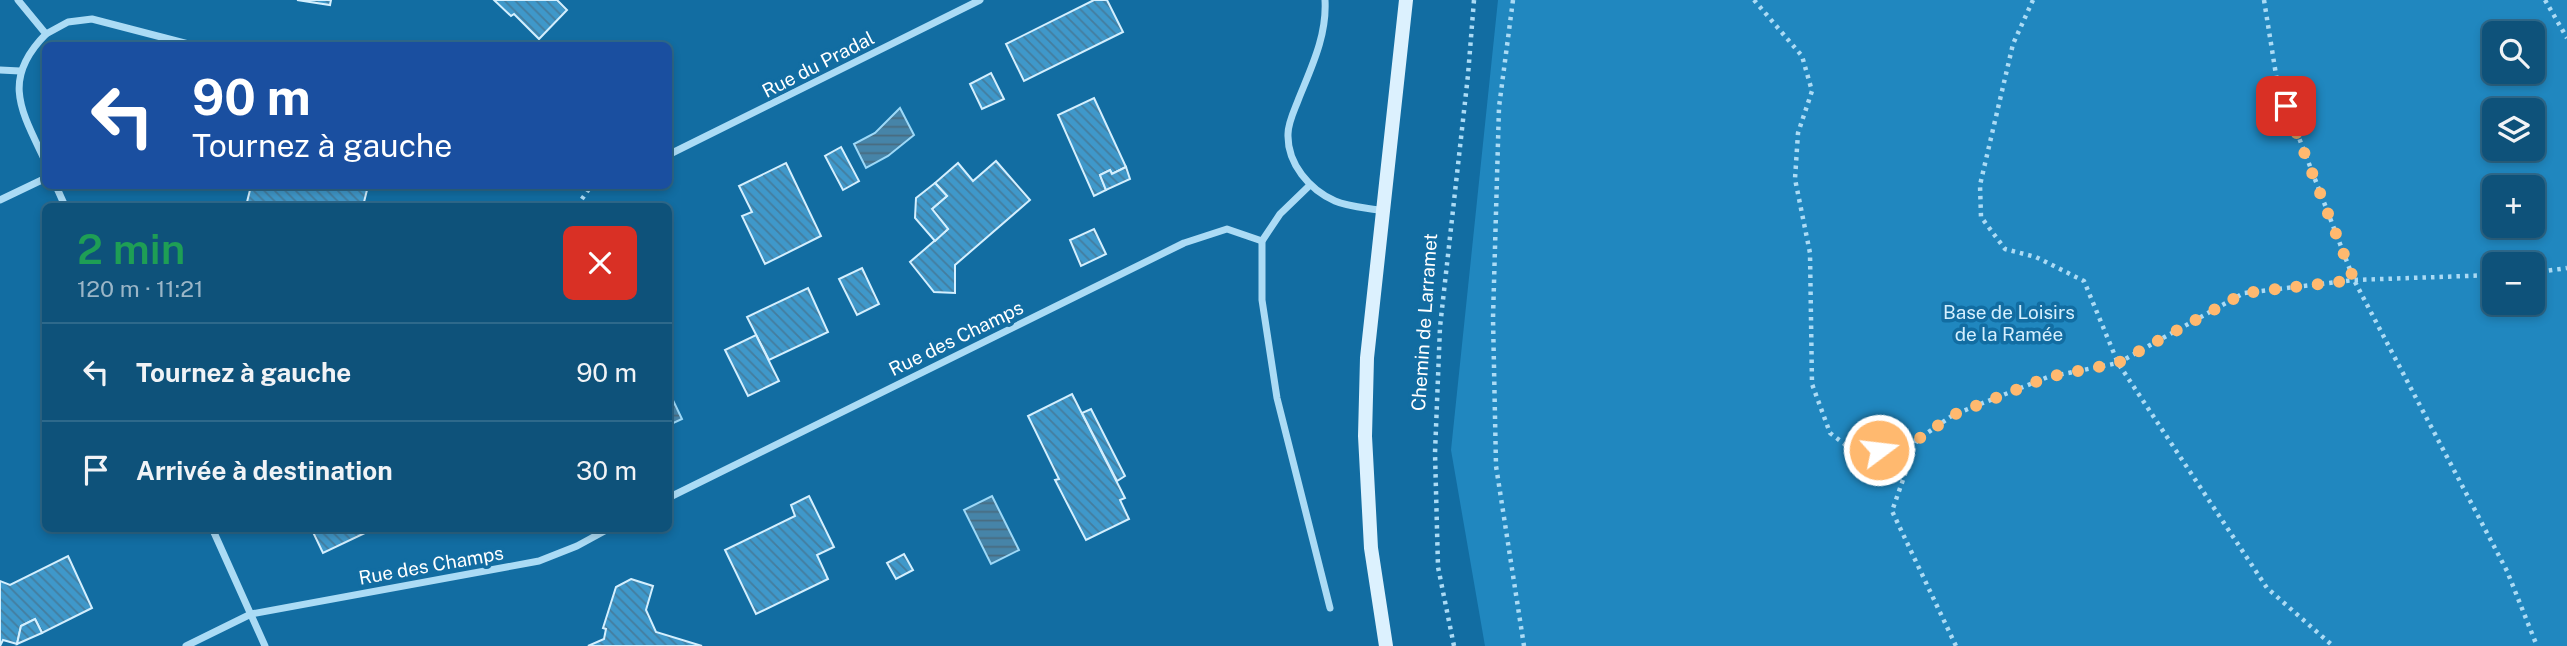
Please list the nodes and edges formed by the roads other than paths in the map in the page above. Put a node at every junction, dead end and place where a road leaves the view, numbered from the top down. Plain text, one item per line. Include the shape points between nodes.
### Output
1 (18, 0) edge
2 (981, 0) edge
3 (1325, 0) edge
4 (1406, 0) edge
5 (46, 34) junction
6 (181, 42) edge
7 (0, 70) edge
8 (20, 71) junction
9 (672, 153) edge
10 (42, 154) edge
11 (42, 180) edge
12 (1309, 186) junction
13 (0, 200) edge
14 (1383, 211) junction
15 (1262, 242) junction
16 (672, 496) edge
17 (214, 532) edge
18 (603, 532) edge
19 (1330, 608) dead end
20 (250, 614) junction
21 (186, 646) edge
22 (265, 646) edge
23 (1386, 646) edge

1 - 5 street
2 - 9 street, Rue du Pradal
3 - 12 street via 1320,44 1288,135 1292,157
4 - 14 main road
5 - 6 street via 68,22 92,19
5 - 8 street via 31,49
7 - 8 street
8 - 10 street via 19,97
11 - 13 street
12 - 14 street via 1337,202
12 - 15 street via 1280,214
14 - 23 main road via 1367,358 1365,436 1371,548
15 - 16 street, Rue des Champs via 1227,229 1185,243
15 - 19 street via 1262,300 1277,398
17 - 20 street
18 - 20 street, Rue des Champs via 539,561
20 - 21 street, Rue des Champs
20 - 22 street

